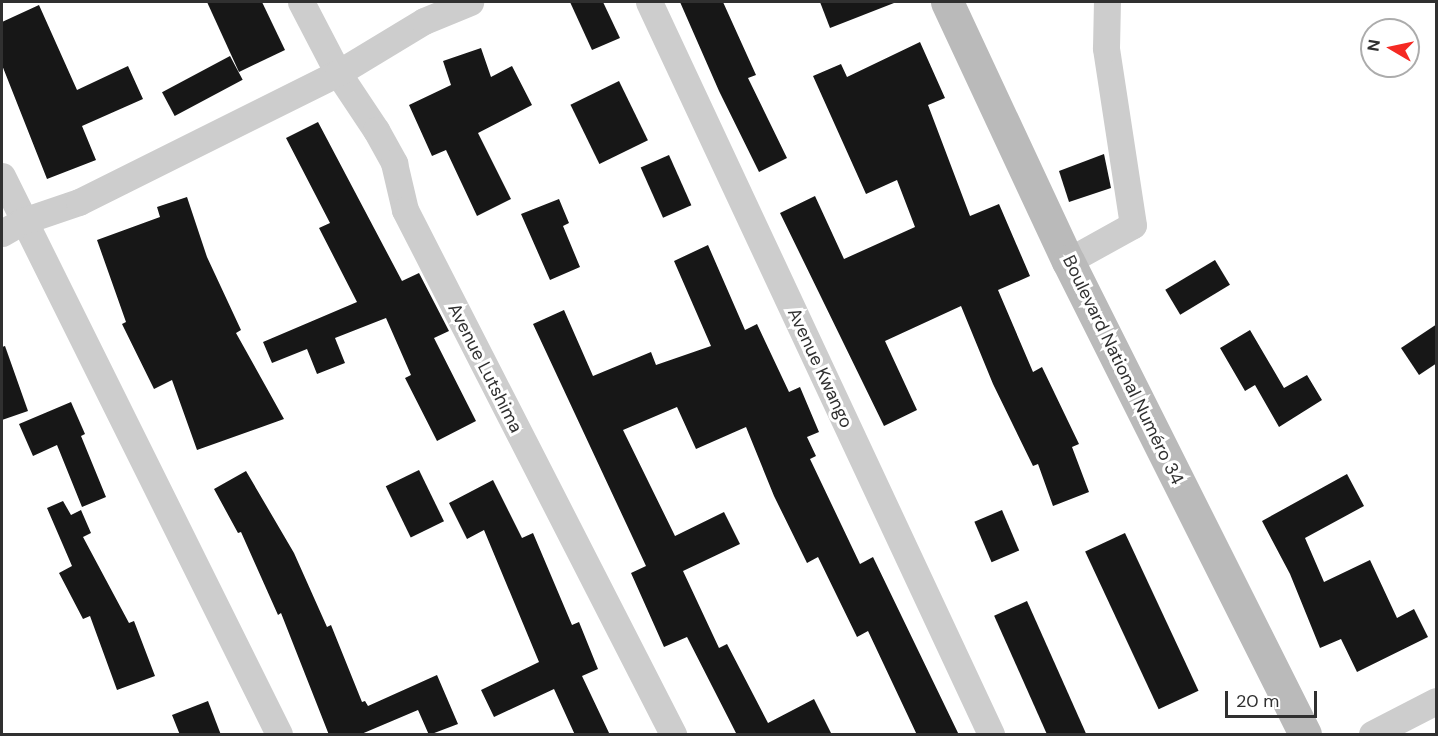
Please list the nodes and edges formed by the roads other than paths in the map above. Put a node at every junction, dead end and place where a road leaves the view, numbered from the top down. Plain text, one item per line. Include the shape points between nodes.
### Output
1 (301, 2) edge
2 (470, 2) edge
3 (649, 2) edge
4 (947, 2) edge
5 (1107, 2) edge
6 (338, 73) junction
7 (2, 176) edge
8 (12, 227) edge
9 (1068, 261) junction
10 (1437, 701) edge
11 (279, 735) edge
12 (673, 735) edge
13 (991, 735) edge
14 (1305, 735) edge
15 (1372, 735) edge

1 - 6 street, Avenue Lutshima
2 - 6 street via 424,21
3 - 13 street, Avenue Kwango
4 - 9 main road, Boulevard National Numéro 34
5 - 9 street via 1106,48 1133,225
6 - 8 street via 79,202
6 - 12 street, Avenue Lutshima via 394,163 405,210
7 - 8 street
8 - 11 street
9 - 14 main road, Boulevard National Numéro 34
10 - 15 street

